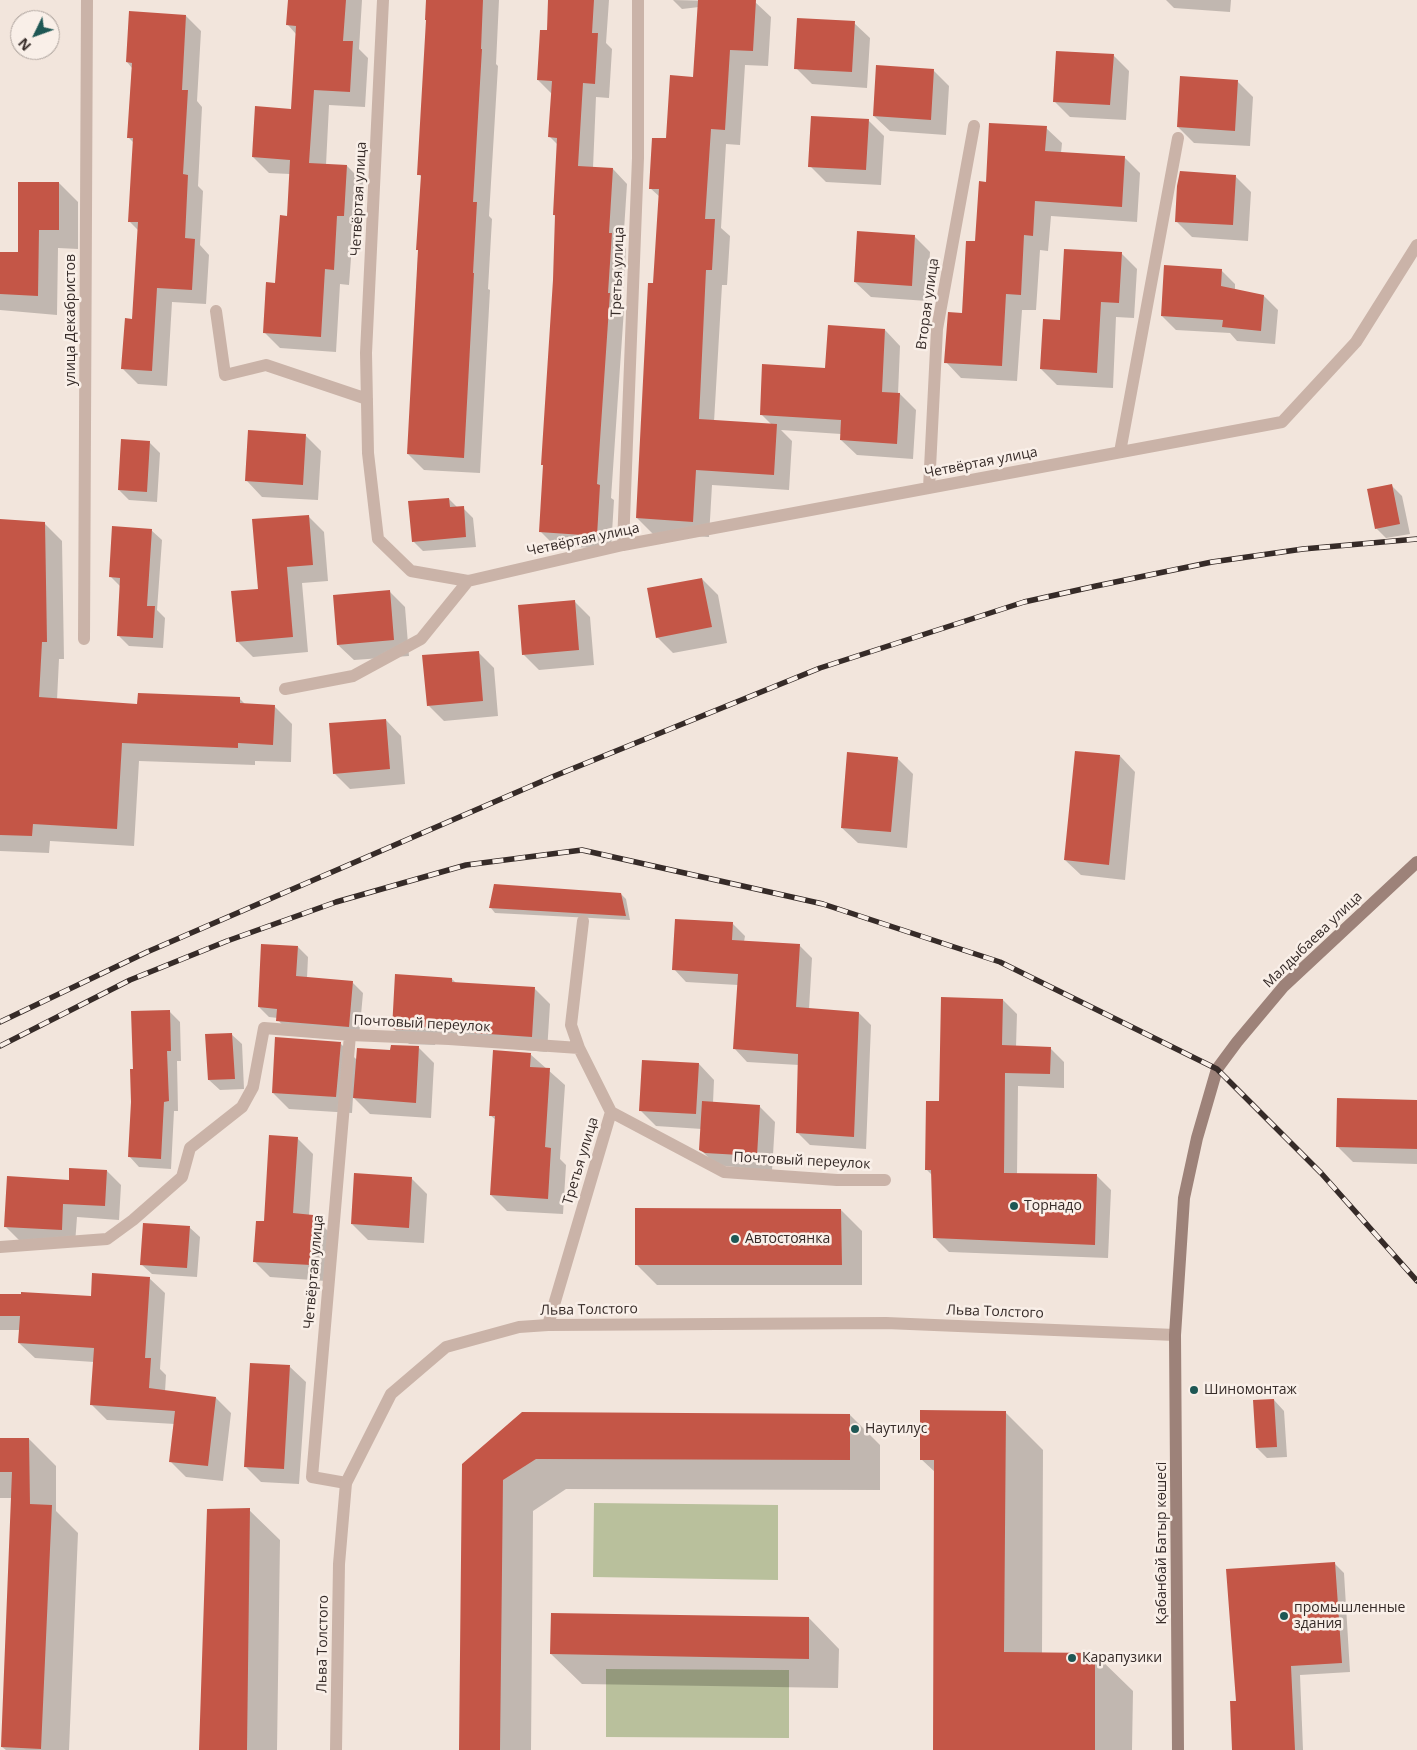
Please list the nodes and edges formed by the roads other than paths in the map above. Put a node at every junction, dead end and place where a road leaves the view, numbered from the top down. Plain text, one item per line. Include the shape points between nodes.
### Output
1 (88, 0) edge
2 (383, 0) edge
3 (638, 0) edge
4 (974, 126) dead end
5 (1178, 138) dead end
6 (1417, 245) edge
7 (216, 311) dead end
8 (367, 399) junction
9 (1120, 452) junction
10 (929, 488) junction
11 (623, 545) junction
12 (468, 581) junction
13 (84, 639) dead end
14 (285, 689) dead end
15 (1417, 862) edge
16 (583, 921) dead end
17 (350, 1035) junction
18 (579, 1048) junction
19 (611, 1112) junction
20 (885, 1180) dead end
21 (0, 1247) edge
22 (548, 1325) junction
23 (1175, 1335) junction
24 (346, 1483) junction
25 (336, 1750) edge
26 (1178, 1750) edge

1 - 13 street, улица Декабристов
2 - 8 street, Четвёртая улица
3 - 11 street, Третья улица via 638,158
4 - 10 street, Вторая улица via 937,329
5 - 9 street
6 - 9 street, Четвёртая улица via 1356,342 1282,422
7 - 8 street via 225,375 266,365
8 - 12 street, Четвёртая улица via 368,452 378,539 411,571
9 - 10 street, Четвёртая улица
10 - 11 street, Четвёртая улица
11 - 12 street, Четвёртая улица
12 - 14 street via 421,639 353,676
15 - 23 main road, Малдыбаева улица via 1284,986 1217,1069 1184,1198
16 - 18 street, Третья улица via 571,1025
17 - 18 street, Почтовый переулок
17 - 21 street, Почтовый переулок via 264,1028 253,1087 242,1107 190,1148 182,1177 133,1220 107,1239
17 - 24 street, Четвёртая улица via 312,1477
18 - 19 street, Третья улица
19 - 20 street, Почтовый переулок via 724,1172
19 - 22 street, Третья улица
22 - 23 street, Льва Толстого via 886,1323
22 - 24 street, Льва Толстого via 519,1327 446,1348 391,1394
23 - 26 main road, Қабанбай Батыр көшесі
24 - 25 street, Льва Толстого via 339,1564

